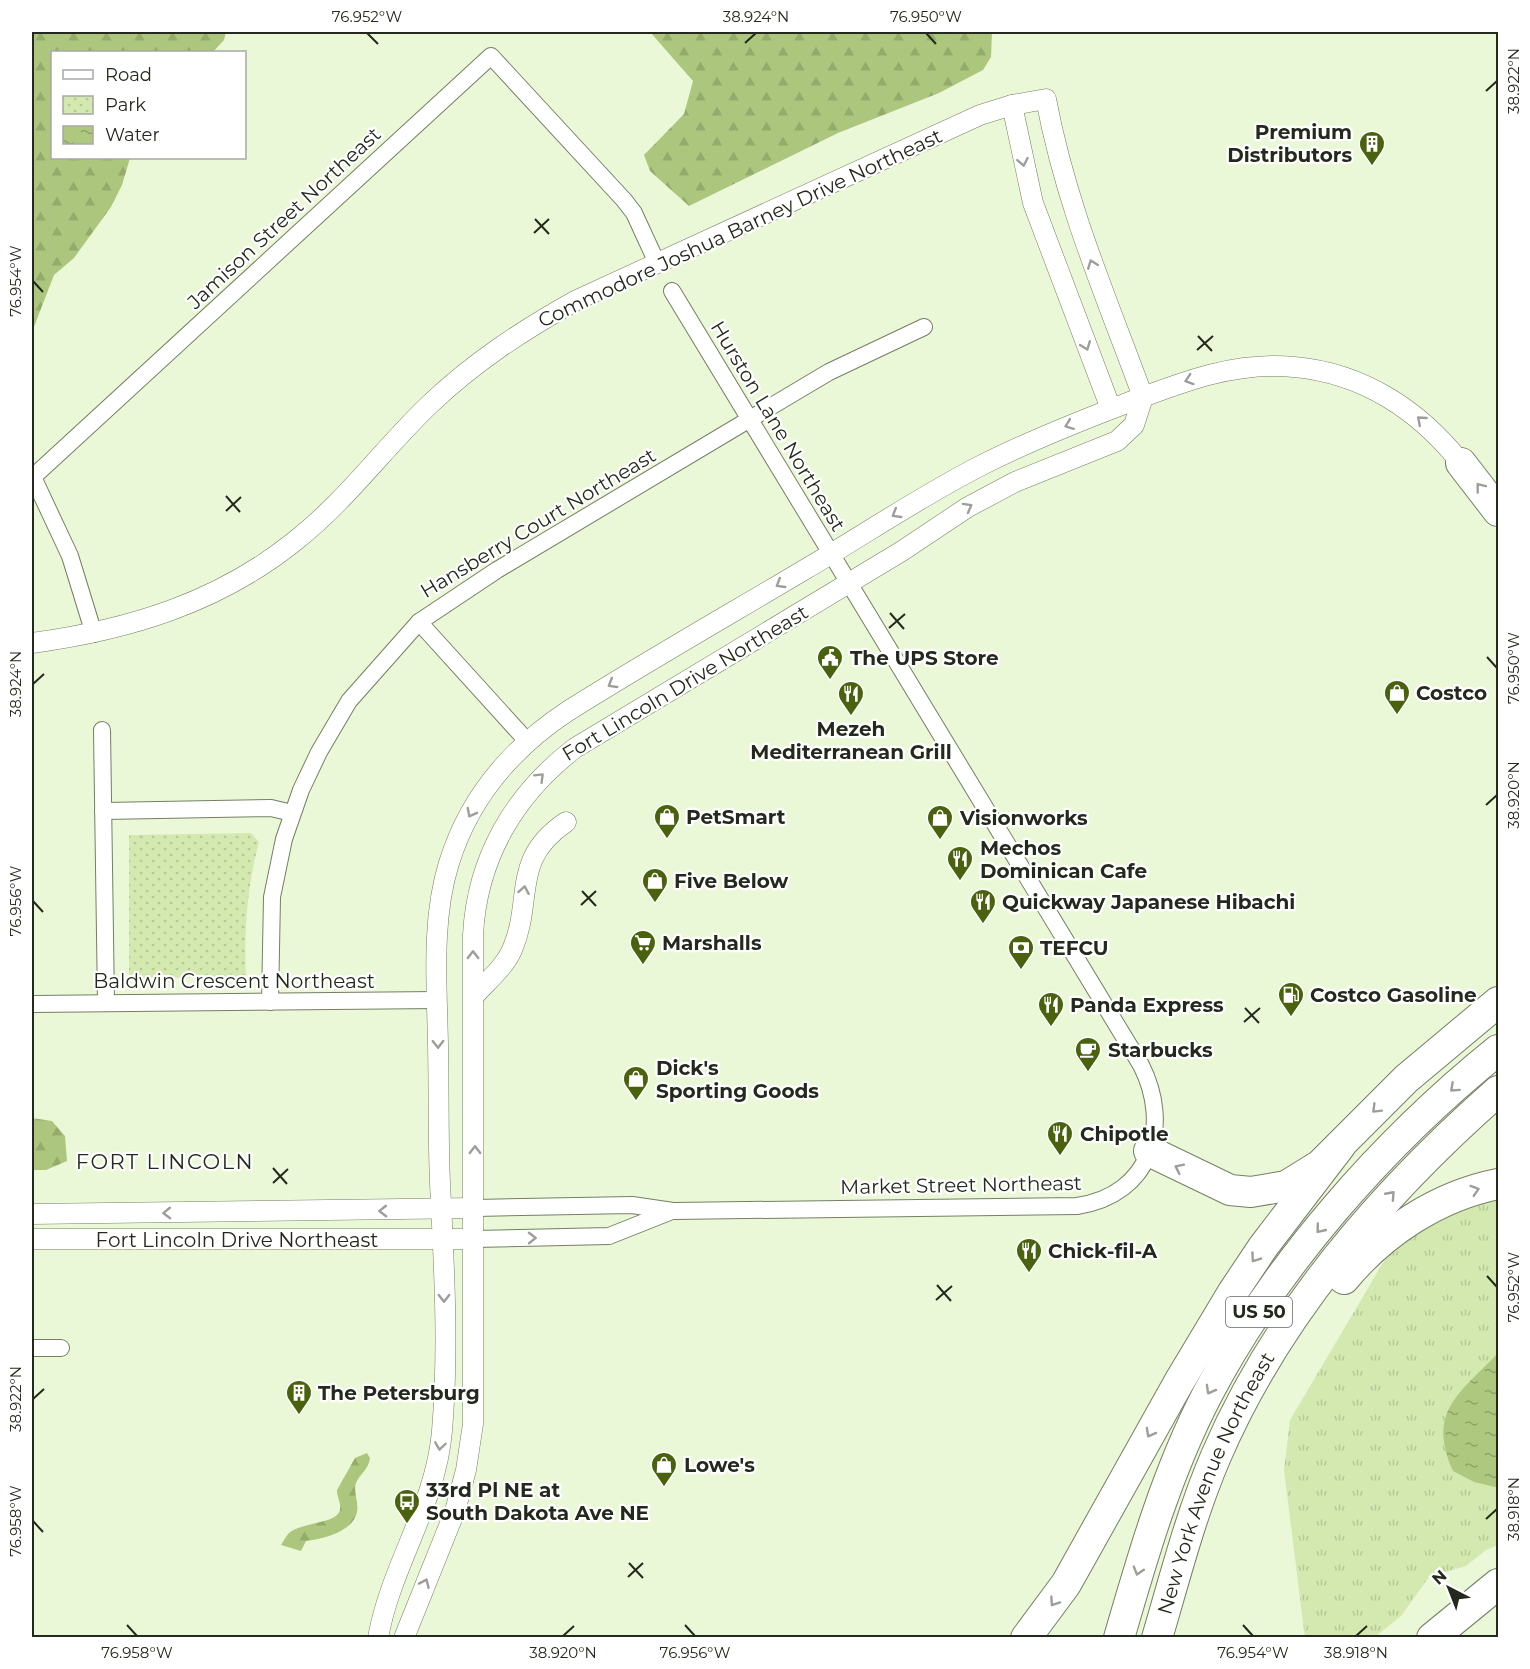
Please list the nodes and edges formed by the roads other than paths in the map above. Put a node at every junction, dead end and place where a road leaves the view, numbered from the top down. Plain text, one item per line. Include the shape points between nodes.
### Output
1 (1012, 105) junction
2 (657, 263) junction
3 (672, 291) dead end
4 (924, 327) dead end
5 (1143, 397) junction
6 (1111, 409) junction
7 (750, 419) junction
8 (1461, 462) joint
9 (1498, 510) edge
10 (830, 554) junction
11 (848, 583) junction
12 (419, 622) junction
13 (94, 634) junction
14 (32, 643) edge
15 (102, 730) dead end
16 (528, 741) junction
17 (103, 811) junction
18 (292, 813) junction
19 (566, 822) dead end
20 (474, 996) junction
21 (438, 1000) junction
22 (270, 1002) junction
23 (1498, 1002) edge
24 (106, 1003) junction
25 (32, 1004) edge
26 (1498, 1050) edge
27 (1498, 1091) edge
28 (1341, 1145) junction
29 (1149, 1151) junction
30 (1498, 1184) edge
31 (474, 1208) junction
32 (441, 1209) junction
33 (673, 1211) junction
34 (208, 1213) junction
35 (32, 1214) edge
36 (209, 1238) junction
37 (32, 1239) edge
38 (442, 1239) junction
39 (474, 1239) junction
40 (32, 1348) edge
41 (62, 1348) dead end
42 (1202, 1491) junction
43 (1498, 1584) edge
44 (1498, 1611) edge
45 (378, 1638) edge
46 (404, 1638) edge
47 (1026, 1638) edge
48 (1119, 1638) edge
49 (1157, 1638) edge
50 (1432, 1638) edge
51 (1465, 1638) edge

1 - 2 street, Commodore Joshua Barney Drive Northeast via 980,115
5 -> 1 street, Commodore Joshua Barney Drive Northeast via 1076,221 1057,157 1046,99
1 -> 6 street via 1033,203
2 - 13 street, Commodore Joshua Barney Drive Northeast via 577,300 492,352 429,405 329,512 267,562 224,588 177,609
2 - 13 street, Jamison Street Northeast via 624,200 491,56 33,477 70,556
3 - 7 street, Hurston Lane Northeast
4 - 7 street, Hansberry Court Northeast via 829,372
5 - 6 street, Fort Lincoln Drive Northeast
8 -> 5 street, Fort Lincoln Drive Northeast via 1424,422 1402,405 1358,383 1320,371 1277,366 1236,368 1193,378
11 -> 5 street, Fort Lincoln Drive Northeast via 1015,482 1117,441 1134,425
6 -> 10 street, Fort Lincoln Drive Northeast via 1030,441 978,467
7 - 10 street, Hurston Lane Northeast
7 - 12 street, Hansberry Court Northeast via 497,570
9 -> 8 highway
10 - 11 street, Hurston Lane Northeast
10 -> 16 street, Fort Lincoln Drive Northeast via 584,701
20 -> 11 street, Fort Lincoln Drive Northeast via 474,916 481,879 501,830 532,785 575,747
11 - 29 street, Market Street Northeast via 1141,1065 1156,1104 1156,1132
12 - 16 street
12 - 18 street, Hansberry Court Northeast via 349,701 319,752
13 - 14 street, Commodore Joshua Barney Drive Northeast
15 - 17 street
16 -> 21 street, Fort Lincoln Drive Northeast via 481,795 449,863 439,915
17 - 18 street via 271,808
17 - 24 street
18 - 22 street, Hansberry Court Northeast via 272,897
20 -> 19 street via 512,949 534,855 548,836
31 -> 20 street, Fort Lincoln Drive Northeast
21 - 22 street, Baldwin Crescent Northeast
21 -> 32 street, Fort Lincoln Drive Northeast
22 - 24 street, Baldwin Crescent Northeast
23 -> 28 highway via 1406,1079
24 - 25 street, Baldwin Crescent Northeast
26 -> 48 highway, New York Avenue Northeast / US 50 via 1424,1115 1368,1173 1319,1230 1248,1327 1208,1394 1183,1447 1146,1545
42 -> 27 highway, New York Avenue Northeast / US 50 via 1247,1393 1329,1268 1410,1175
28 -> 29 highway via 1296,1182 1275,1190 1251,1192 1220,1187
28 -> 47 highway via 1233,1292 1066,1584
29 - 33 street, Market Street Northeast via 1137,1172 1119,1190 1077,1206
42 -> 30 highway via 1307,1329 1353,1267 1420,1214 1461,1194
31 - 32 street, Fort Lincoln Drive Northeast
31 - 33 street, Market Street Northeast via 632,1205
31 - 39 street, Fort Lincoln Drive Northeast
32 -> 34 street, Fort Lincoln Drive Northeast
32 - 38 street, Fort Lincoln Drive Northeast
39 -> 33 street, Market Street Northeast via 609,1236
34 -> 35 street, Fort Lincoln Drive Northeast
34 - 36 street
36 - 37 street, Fort Lincoln Drive Northeast
36 - 38 street, Fort Lincoln Drive Northeast
38 - 39 street, Fort Lincoln Drive Northeast
38 -> 45 street via 441,1445 427,1502 395,1579
46 -> 39 street via 448,1529 470,1447 474,1403
40 - 41 street
42 - 49 highway, New York Avenue Northeast / US 50
43 - 50 highway
44 - 51 highway

